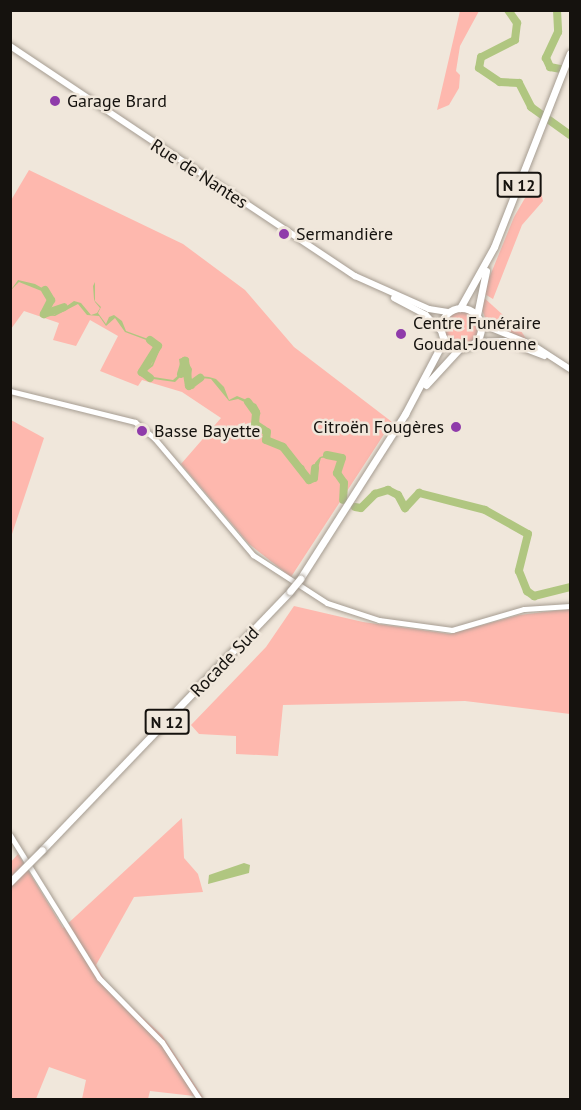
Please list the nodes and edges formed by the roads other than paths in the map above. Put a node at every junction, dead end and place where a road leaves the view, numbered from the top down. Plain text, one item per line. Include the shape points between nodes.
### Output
1 (10, 46) edge
2 (570, 53) edge
3 (494, 247) junction
4 (392, 295) junction
5 (460, 308) junction
6 (448, 312) junction
7 (477, 315) junction
8 (481, 324) junction
9 (440, 330) junction
10 (444, 340) junction
11 (476, 342) junction
12 (530, 346) junction
13 (459, 349) junction
14 (570, 369) edge
15 (10, 391) edge
16 (405, 414) junction
17 (570, 606) edge
18 (10, 835) edge
19 (10, 882) edge
20 (200, 1100) edge

1 - 4 main road, Rue de Nantes via 168,155 355,276
2 - 3 main road, N 12
3 - 5 main road, N 12
3 - 7 main road, N 12
4 - 6 main road, Rue de Nantes
4 - 9 main road, Rue de Nantes via 426,315
5 - 6 main road
5 - 7 main road
6 - 9 main road
7 - 8 main road
8 - 11 main road
8 - 12 main road
9 - 10 main road
10 - 13 main road
10 - 16 main road, Rocade Sud / N 12
11 - 12 main road via 490,339
11 - 13 main road
12 - 14 main road
13 - 16 main road, Rocade Sud / N 12
15 - 17 street via 135,422 155,439 253,555 294,585 345,610 379,620 452,630 524,609
16 - 19 main road, Rocade Sud / N 12, bridge via 290,591
18 - 20 street via 99,978 162,1042

